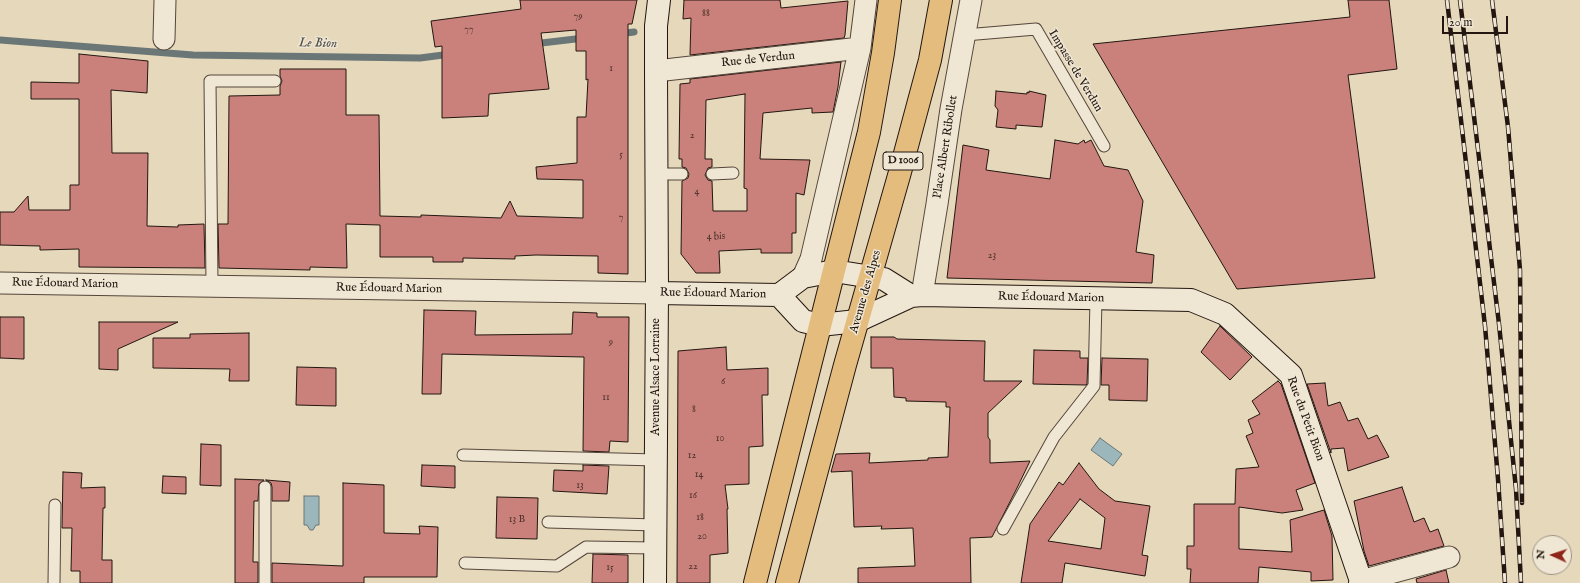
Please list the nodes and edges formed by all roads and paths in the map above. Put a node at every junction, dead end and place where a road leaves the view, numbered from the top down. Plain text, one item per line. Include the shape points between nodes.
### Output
1 (165, 0) edge
2 (659, 0) edge
3 (866, 0) edge
4 (890, 0) edge
5 (941, 0) edge
6 (971, 0) edge
7 (965, 35) junction
8 (164, 39) dead end
9 (860, 48) junction
10 (656, 71) junction
11 (275, 81) dead end
12 (1104, 146) dead end
13 (733, 173) dead end
14 (656, 174) junction
15 (682, 174) dead end
16 (712, 174) dead end
17 (834, 271) junction
18 (803, 277) junction
19 (870, 277) junction
20 (0, 284) edge
21 (212, 286) junction
22 (657, 293) junction
23 (779, 295) junction
24 (916, 296) junction
25 (1096, 299) junction
26 (1191, 300) joint
27 (857, 321) junction
28 (820, 325) junction
29 (463, 455) dead end
30 (656, 460) junction
31 (265, 487) dead end
32 (55, 505) dead end
33 (548, 522) dead end
34 (656, 525) junction
35 (1003, 529) dead end
36 (656, 548) junction
37 (1449, 557) dead end
38 (464, 563) dead end
39 (1361, 582) edge
40 (54, 583) edge
41 (265, 583) edge
42 (655, 583) edge
43 (755, 583) edge
44 (787, 583) edge

1 - 8 street
2 - 10 street, Avenue Alsace Lorraine
3 - 9 street
4 - 17 main road via 869,132
5 - 19 main road, Avenue des Alpes / D 1006 via 926,75
6 - 7 street, Place Albert Ribollet
7 - 12 lane, Impasse de Verdun via 1036,29
7 - 24 street, Place Albert Ribollet via 937,204
9 - 10 street, Rue de Verdun
9 - 18 street via 810,260
10 - 14 street, Avenue Alsace Lorraine
11 - 21 lane via 210,81
13 - 16 lane
14 - 15 lane
14 - 22 street, Avenue Alsace Lorraine
17 - 18 street, Rue Édouard Marion
17 - 19 street, Rue Édouard Marion
17 - 28 main road
18 - 23 street, Rue Édouard Marion
19 - 24 street, Rue Édouard Marion via 884,279
19 - 27 main road, Avenue des Alpes / D 1006
20 - 21 street, Rue Édouard Marion
21 - 22 street, Rue Édouard Marion
22 - 23 street, Rue Édouard Marion
22 - 30 street, Avenue Alsace Lorraine
23 - 28 street, Rue Édouard Marion via 803,321
24 - 25 street, Rue Édouard Marion
24 - 27 street, Rue Édouard Marion
25 - 26 street, Rue Édouard Marion
25 - 35 lane via 1094,386 1054,437
26 - 39 street, Rue du Petit Bion via 1225,314 1291,375
27 - 28 street, Rue Édouard Marion
27 - 44 main road, Avenue des Alpes / D 1006
28 - 43 main road
29 - 30 lane
30 - 34 street, Avenue Alsace Lorraine
31 - 41 lane
32 - 40 lane
33 - 34 lane
34 - 36 street, Avenue Alsace Lorraine
36 - 38 lane via 586,547 557,566
36 - 42 street, Avenue Alsace Lorraine
37 - 39 street

